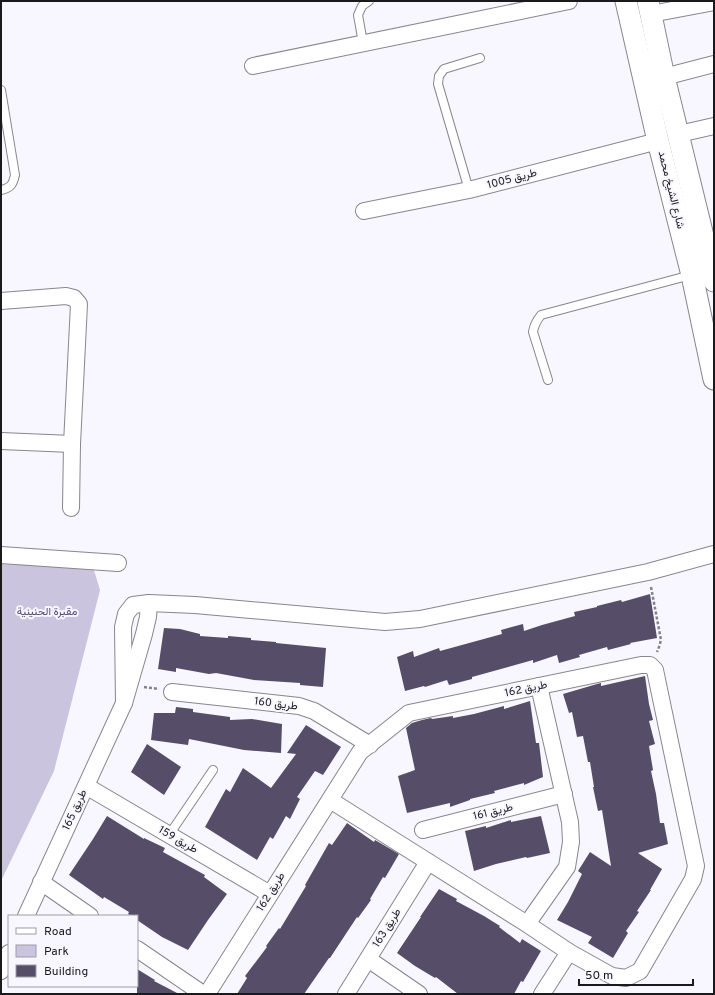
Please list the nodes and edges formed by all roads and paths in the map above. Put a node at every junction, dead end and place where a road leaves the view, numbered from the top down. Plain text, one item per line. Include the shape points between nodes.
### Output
1 (369, 1) edge
2 (569, 1) edge
3 (626, 1) edge
4 (714, 2) edge
5 (649, 7) edge
6 (364, 43) junction
7 (480, 58) dead end
8 (714, 64) edge
9 (254, 66) dead end
10 (664, 77) junction
11 (1, 90) edge
12 (714, 126) edge
13 (678, 134) junction
14 (658, 141) junction
15 (1, 190) edge
16 (469, 190) junction
17 (364, 211) dead end
18 (710, 249) edge
19 (692, 275) junction
20 (714, 281) edge
21 (1, 301) edge
22 (714, 379) edge
23 (548, 380) dead end
24 (1, 441) edge
25 (72, 444) junction
26 (71, 508) dead end
27 (714, 554) edge
28 (1, 556) edge
29 (118, 563) dead end
30 (651, 586) dead end
31 (149, 603) junction
32 (650, 665) junction
33 (130, 684) junction
34 (540, 686) junction
35 (172, 692) joint
36 (124, 704) junction
37 (370, 744) junction
38 (213, 770) dead end
39 (86, 786) junction
40 (564, 794) junction
41 (330, 800) junction
42 (423, 830) dead end
43 (169, 835) junction
44 (428, 862) junction
45 (41, 882) junction
46 (270, 894) junction
47 (26, 915) edge
48 (89, 915) edge
49 (527, 924) junction
50 (138, 950) edge
51 (569, 952) junction
52 (8, 955) edge
53 (368, 959) junction
54 (1, 971) edge
55 (202, 994) edge
56 (207, 994) edge
57 (346, 994) edge
58 (420, 994) edge
59 (542, 994) edge

1 - 6 lane via 362,6 358,15
2 - 6 street
3 - 14 street, شارع الشيخ محمد
4 - 5 street
5 - 10 street, شارع الشيخ محمد
6 - 9 street
7 - 16 lane via 444,69 438,80
8 - 10 street
10 - 13 street, شارع الشيخ محمد
11 - 15 lane via 15,175 13,184
12 - 13 street
13 - 18 street, شارع الشيخ محمد
14 - 16 street, طريق 1005
14 - 19 street, شارع الشيخ محمد
16 - 17 street, طريق 1005
18 - 20 street, شارع الشيخ محمد
19 - 22 street, شارع الشيخ محمد
19 - 23 lane via 541,315 533,332
21 - 25 street via 66,296 74,298 79,304
24 - 25 street
25 - 26 street
27 - 31 street via 648,572 420,620 385,622
28 - 29 street
30 - 32 path via 661,640
31 - 33 street, طريق 165 via 148,617
31 - 36 street, طريق 165 via 133,606 126,614 123,627
32 - 34 street, طريق 162
32 - 51 street via 655,670 696,866 693,879 640,971 626,978 612,976
33 - 35 path
33 - 36 street, طريق 165
34 - 37 street, طريق 162 via 409,713
34 - 40 street
35 - 37 street, طريق 160 via 299,706 314,711
36 - 39 street, طريق 165
37 - 41 street, طريق 162 via 360,752
38 - 43 lane
39 - 43 street, طريق 159
39 - 45 street, طريق 165
40 - 42 street, طريق 161
40 - 49 street via 571,842 567,867
41 - 44 street
41 - 46 street, طريق 162
43 - 46 street, طريق 159
44 - 49 street
44 - 53 street, طريق 163
45 - 47 street, طريق 165
45 - 48 street
46 - 56 street, طريق 162
49 - 51 street
50 - 55 street
51 - 59 street
52 - 54 street
53 - 57 street, طريق 163
53 - 58 street

